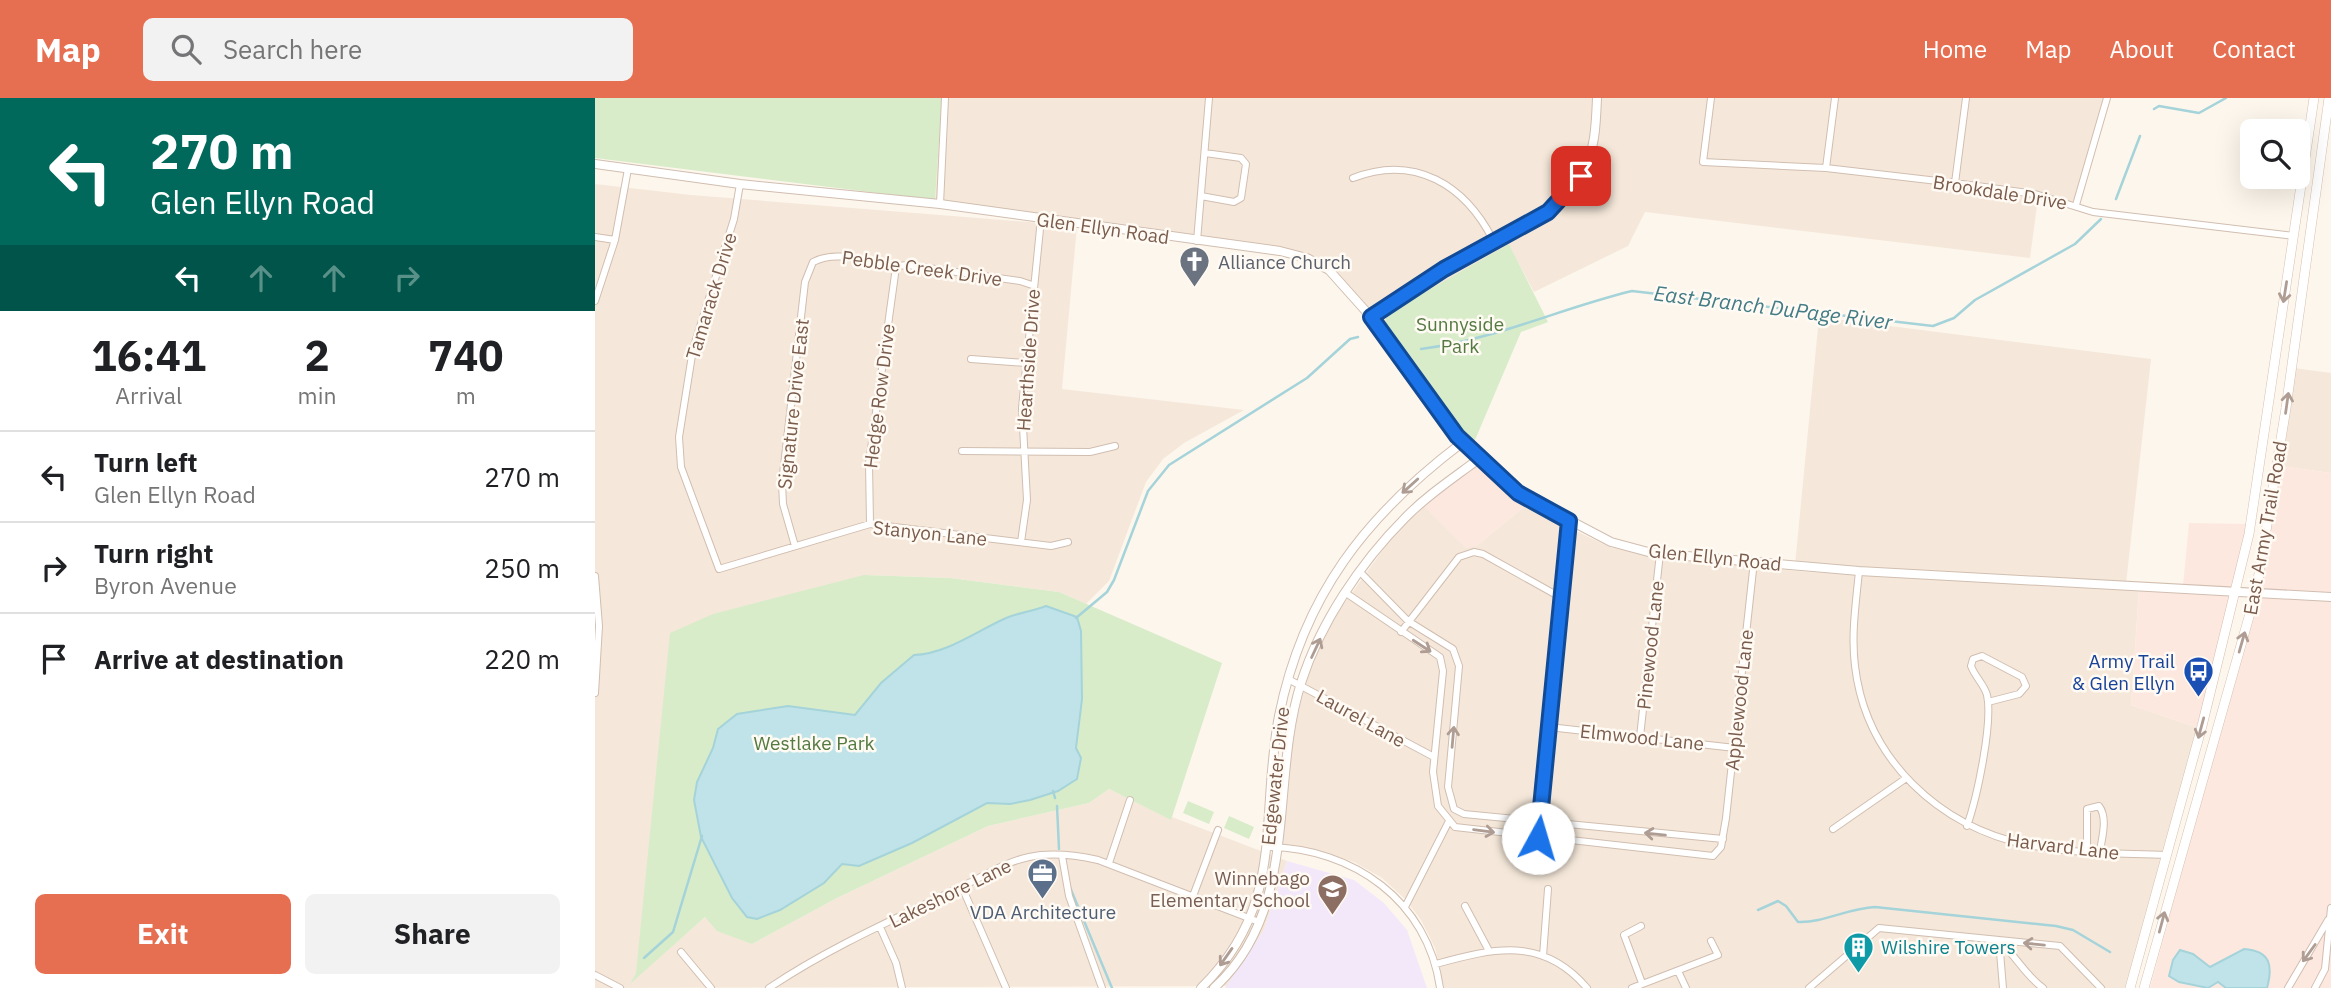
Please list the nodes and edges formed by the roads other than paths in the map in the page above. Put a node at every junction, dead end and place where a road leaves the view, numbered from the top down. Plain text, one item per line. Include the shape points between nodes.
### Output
1 (946, 98) edge
2 (1209, 98) edge
3 (1597, 98) edge
4 (1711, 98) edge
5 (1835, 98) edge
6 (1966, 98) edge
7 (2107, 98) edge
8 (2314, 98) edge
9 (2329, 98) edge
10 (1205, 153) junction
11 (595, 164) edge
12 (1826, 168) junction
13 (628, 169) junction
14 (1353, 178) dead end
15 (1955, 183) junction
16 (740, 184) junction
17 (1201, 196) junction
18 (940, 204) junction
19 (2076, 205) junction
20 (1041, 219) junction
21 (2296, 225) junction
22 (2294, 236) junction
23 (595, 237) edge
24 (615, 240) junction
25 (1493, 240) junction
26 (1196, 241) junction
27 (2309, 241) junction
28 (813, 262) joint
29 (896, 267) junction
30 (1032, 285) junction
31 (595, 301) edge
32 (1371, 317) junction
33 (971, 359) dead end
34 (1026, 363) junction
35 (1462, 442) junction
36 (1115, 446) dead end
37 (962, 451) dead end
38 (1024, 452) junction
39 (1481, 458) junction
40 (1569, 521) junction
41 (870, 524) junction
42 (1021, 542) junction
43 (1068, 542) dead end
44 (795, 546) junction
45 (1660, 553) junction
46 (1754, 561) junction
47 (719, 569) joint
48 (1859, 571) junction
49 (1361, 573) junction
50 (595, 576) edge
51 (2237, 591) junction
52 (2256, 592) junction
53 (1346, 593) junction
54 (1560, 597) junction
55 (2331, 597) edge
56 (1408, 621) junction
57 (1401, 632) junction
58 (1288, 679) junction
59 (595, 685) edge
60 (1300, 685) junction
61 (595, 693) edge
62 (1988, 702) junction
63 (1549, 727) junction
64 (1640, 737) junction
65 (1735, 748) junction
66 (1434, 757) junction
67 (1905, 779) junction
68 (1130, 800) dead end
69 (1449, 821) junction
70 (1540, 821) junction
71 (1967, 826) junction
72 (1833, 829) dead end
73 (1218, 830) dead end
74 (1538, 838) junction
75 (1723, 839) junction
76 (1268, 847) junction
77 (1278, 847) junction
78 (2087, 850) junction
79 (2100, 851) junction
80 (2166, 855) junction
81 (1062, 856) junction
82 (1109, 863) junction
83 (963, 887) junction
84 (1548, 889) dead end
85 (1193, 897) junction
86 (1465, 906) dead end
87 (1405, 907) junction
88 (2331, 908) edge
89 (1249, 918) junction
90 (2329, 918) junction
91 (1259, 922) junction
92 (1640, 926) dead end
93 (880, 928) junction
94 (1999, 940) junction
95 (1711, 941) dead end
96 (1488, 950) junction
97 (681, 952) dead end
98 (1543, 956) junction
99 (1436, 964) junction
100 (1678, 971) junction
101 (595, 975) edge
102 (1642, 983) junction
103 (778, 986) edge
104 (620, 988) edge
105 (711, 988) edge
106 (769, 988) edge
107 (902, 988) edge
108 (1006, 988) edge
109 (1102, 988) edge
110 (1201, 988) edge
111 (1214, 988) edge
112 (1440, 988) edge
113 (1587, 988) edge
114 (1632, 988) edge
115 (1686, 988) edge
116 (1809, 988) edge
117 (2003, 988) edge
118 (2043, 988) edge
119 (2101, 988) edge
120 (2130, 988) edge
121 (2144, 988) edge
122 (2288, 988) edge
123 (2315, 988) edge

1 - 18 street
2 - 10 street
3 - 25 street via 1594,141 1577,182 1548,212
4 - 12 street, Brookdale Drive via 1703,162
5 - 12 street
6 - 15 street
7 - 19 street
8 - 21 main road, East Army Trail Road
9 - 27 main road, East Army Trail Road
10 - 17 street
10 - 17 street via 1241,158 1246,164 1241,198 1234,202
11 - 13 street, Glen Ellyn Road
12 - 15 street, Brookdale Drive
13 - 16 street, Glen Ellyn Road
13 - 24 street
14 - 25 street via 1372,171 1426,175 1442,181 1477,210
15 - 19 street, Brookdale Drive
16 - 18 street, Glen Ellyn Road
16 - 47 street, Tamarack Drive via 734,219 693,349 679,437 681,467
17 - 26 street
18 - 20 street, Glen Ellyn Road
19 - 22 street, Brookdale Drive via 2094,212
20 - 26 street, Glen Ellyn Road
20 - 30 street, Hearthside Drive
21 - 22 main road, East Army Trail Road
21 - 27 main road
22 -> 51 main road, East Army Trail Road
23 - 24 street
24 - 31 street
25 - 32 street
26 - 32 street, Glen Ellyn Road via 1307,258 1329,270
52 -> 27 main road, East Army Trail Road
28 - 29 street, Pebble Creek Drive via 832,255
28 - 44 street, Signature Drive East via 805,282 782,483
29 - 30 street, Pebble Creek Drive
29 - 41 street, Hedge Row Drive via 869,463
30 - 34 street, Hearthside Drive
32 - 35 street, Glen Ellyn Road
33 - 34 street
34 - 38 street, Hearthside Drive
35 - 39 street, Glen Ellyn Road
35 -> 58 street, Edgewater Drive via 1388,506 1352,546 1304,630
36 - 38 street via 1090,452
37 - 38 street
38 - 42 street, Hearthside Drive via 1027,500
39 - 40 street, Glen Ellyn Road via 1518,493
39 - 49 street, Edgewater Drive via 1406,517
40 - 45 street, Glen Ellyn Road via 1611,542
40 - 54 street
41 - 42 street, Stanyon Lane
41 - 44 street, Stanyon Lane
42 - 43 street, Stanyon Lane via 1051,546
44 - 47 street, Stanyon Lane
45 - 46 street, Glen Ellyn Road
45 - 64 street, Pinewood Lane
46 - 48 street, Glen Ellyn Road
46 - 65 street, Applewood Lane
48 - 51 street, Glen Ellyn Road
48 - 67 street, Harvard Lane via 1853,643 1861,697 1876,734
49 - 53 street, Edgewater Drive
49 - 56 street
50 - 59 street via 599,626
51 - 52 street, Glen Ellyn Road
51 -> 80 main road, East Army Trail Road
52 - 55 street, Glen Ellyn Road
121 -> 52 main road, East Army Trail Road
53 - 57 street
60 -> 53 street, Edgewater Drive
54 - 56 street via 1474,552 1458,557
54 - 63 street
56 - 57 street
70 -> 56 street via 1464,814 1454,809 1448,787 1459,666 1453,649
57 -> 66 street via 1440,657
58 - 60 street, Laurel Lane
58 - 76 street, Edgewater Drive via 1277,729
59 - 61 street
60 - 66 street, Laurel Lane
60 - 77 street, Edgewater Drive via 1285,750
62 - 62 street via 1971,666 1973,659 1982,656 2022,677 2026,685 2019,694
62 - 71 street via 1979,789
63 - 64 street, Elmwood Lane
63 - 70 street
64 - 65 street, Elmwood Lane
65 - 75 street, Applewood Lane
66 - 69 street via 1438,806
67 - 71 street, Harvard Lane
67 - 72 street
68 - 82 street
69 -> 74 street via 1463,829
69 - 87 street
70 - 74 street
75 -> 70 street
71 - 78 street, Harvard Lane via 2030,846
73 - 85 street
74 - 75 street via 1713,856
76 - 77 street
76 - 89 street, Edgewater Drive via 1258,899
77 - 87 street via 1348,863 1380,883
77 - 91 street, Edgewater Drive via 1268,904
78 - 79 street, Harvard Lane
78 - 79 street via 2084,816 2087,809 2099,806 2103,811
79 - 80 street, Harvard Lane
80 - 120 main road, East Army Trail Road
81 - 82 street, Lakeshore Lane
81 - 83 street, Lakeshore Lane via 1015,861
81 - 109 street via 1069,896
82 - 85 street, Lakeshore Lane
83 - 93 street, Lakeshore Lane
83 - 108 street
84 - 98 street
85 - 89 street, Lakeshore Lane
86 - 96 street
87 - 99 street via 1423,932
88 - 90 street
89 - 91 street, Lakeshore Lane
89 -> 110 street, Edgewater Drive via 1241,937
90 -> 122 street
90 - 123 street via 2325,970
91 - 111 street, Edgewater Drive via 1251,940
92 - 102 street via 1624,935
93 - 103 street, Lakeshore Lane via 814,959
93 - 107 street
94 - 116 street via 1879,928
94 - 117 street
94 - 118 street via 2014,953 2027,976
119 -> 94 street via 2060,946
95 - 100 street via 1718,955
96 - 98 street via 1504,948
96 - 99 street
97 - 105 street
98 - 113 street via 1571,968
99 - 112 street
100 - 102 street
100 - 115 street
101 - 104 street
102 - 114 street
103 - 106 street, Lakeshore Lane

